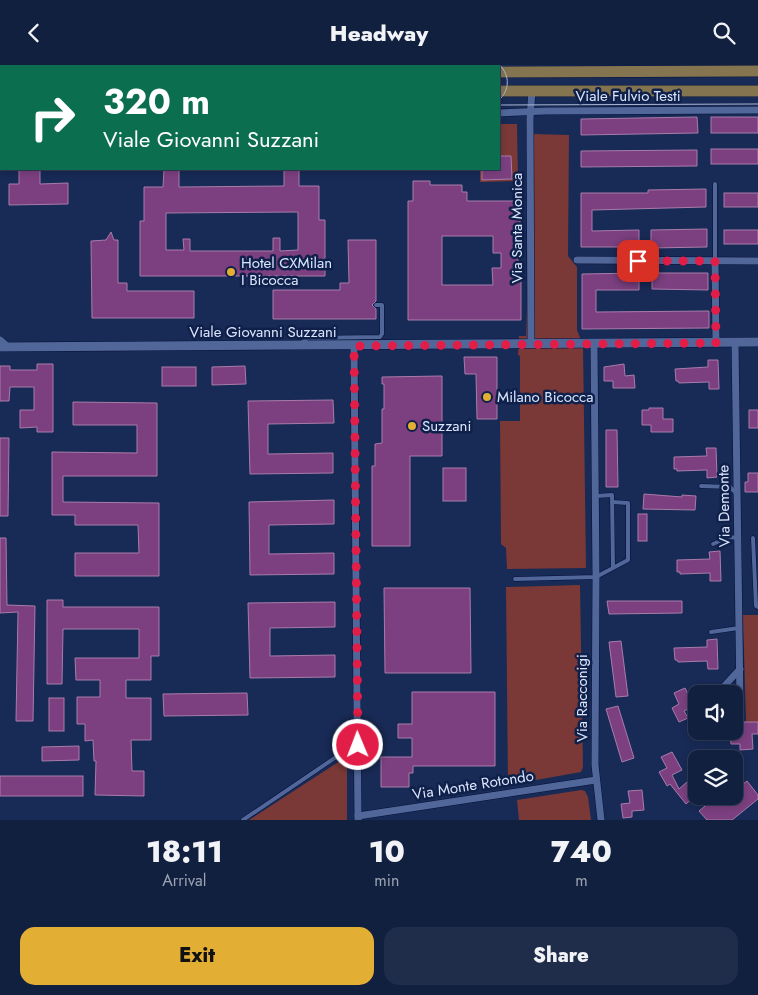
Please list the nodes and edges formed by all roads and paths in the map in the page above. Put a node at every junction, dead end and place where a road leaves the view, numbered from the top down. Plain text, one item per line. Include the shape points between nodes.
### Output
1 (532, 69) edge
2 (758, 71) edge
3 (500, 72) edge
4 (532, 90) junction
5 (500, 91) edge
6 (758, 91) edge
7 (758, 110) edge
8 (532, 112) junction
9 (500, 113) edge
10 (715, 184) dead end
11 (577, 260) dead end
12 (715, 261) junction
13 (758, 261) edge
14 (376, 305) dead end
15 (0, 340) edge
16 (735, 342) junction
17 (758, 342) edge
18 (716, 343) junction
19 (531, 344) junction
20 (594, 344) junction
21 (298, 346) junction
22 (354, 346) junction
23 (4, 347) edge
24 (701, 486) dead end
25 (737, 494) junction
26 (596, 496) junction
27 (612, 502) junction
28 (738, 537) junction
29 (753, 538) dead end
30 (713, 544) dead end
31 (756, 561) edge
32 (613, 567) junction
33 (596, 577) junction
34 (515, 579) dead end
35 (758, 607) edge
36 (739, 628) junction
37 (711, 632) dead end
38 (740, 669) junction
39 (725, 685) edge
40 (740, 685) edge
41 (348, 749) dead end
42 (596, 780) junction
43 (358, 818) edge
44 (243, 820) edge
45 (601, 820) edge

1 - 2 main road, Viale Fulvio Testi
1 - 3 main road, Viale Fulvio Testi
1 - 4 main road
4 - 5 main road, Viale Fulvio Testi
4 - 6 main road, Viale Fulvio Testi
4 - 8 street, Via Santa Monica
7 - 8 street, Viale Fulvio Testi
8 - 9 street, Viale Fulvio Testi
8 - 19 street, Via Santa Monica
10 - 12 lane
11 - 12 street
12 - 13 street
12 - 18 street
14 - 21 lane via 382,305 380,337 307,338
15 - 23 street, Viale Giovanni Suzzani
16 - 17 street, Viale Giovanni Suzzani
16 - 18 street, Viale Giovanni Suzzani
16 - 25 street, Via Demonte
18 - 20 street, Viale Giovanni Suzzani
19 - 20 street, Viale Giovanni Suzzani
19 - 22 street, Viale Giovanni Suzzani
20 - 26 street, Via Racconigi
21 - 22 street, Viale Giovanni Suzzani
21 - 23 street, Viale Giovanni Suzzani
22 - 43 street
24 - 25 lane via 730,487
25 - 28 street, Via Demonte
26 - 27 lane via 612,495
26 - 33 street, Via Racconigi
27 - 32 lane
27 - 32 lane via 628,503 628,559
28 - 30 lane
28 - 36 street, Via Demonte
29 - 31 lane, Via Demonte
31 - 35 lane, Via Demonte
32 - 33 lane
33 - 34 lane
33 - 42 street, Via Racconigi
36 - 37 lane
36 - 38 street, Via Demonte
38 - 39 street
38 - 40 street, Via Demonte
41 - 44 lane
42 - 43 street, Via Monte Rotondo
42 - 45 street, Via Racconigi

